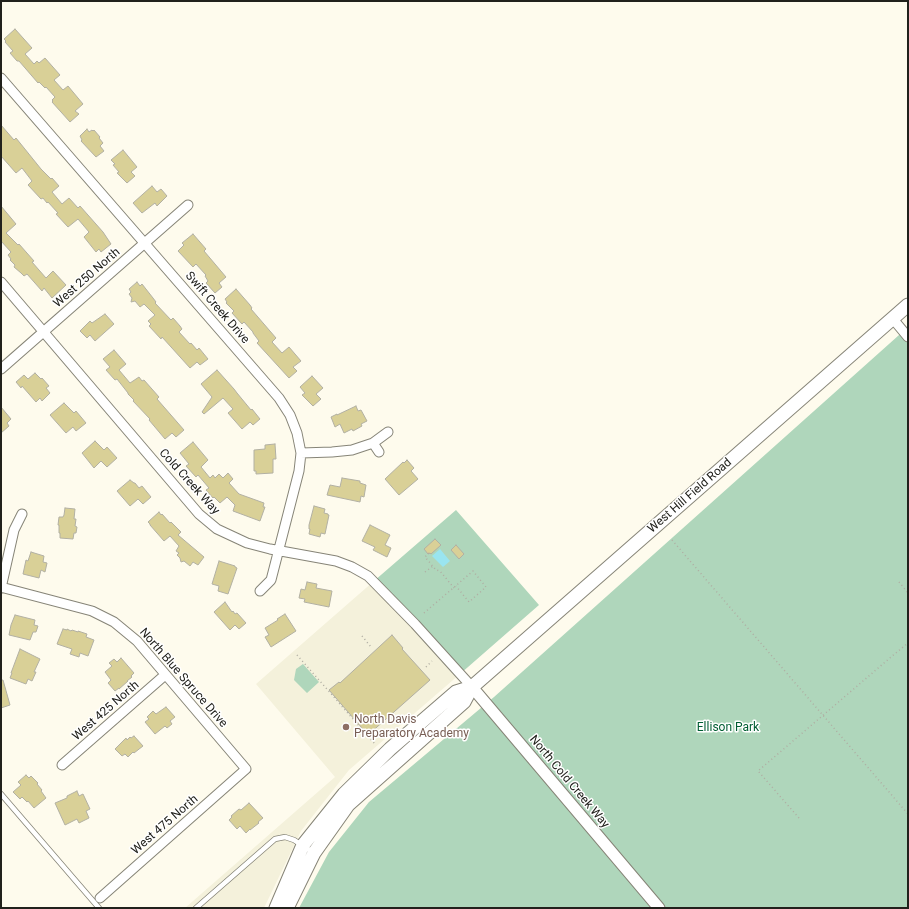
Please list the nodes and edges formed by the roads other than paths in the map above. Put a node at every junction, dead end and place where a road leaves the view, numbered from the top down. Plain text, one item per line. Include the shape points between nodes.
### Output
1 (1, 78) edge
2 (188, 205) dead end
3 (145, 243) junction
4 (1, 282) edge
5 (908, 305) edge
6 (892, 319) junction
7 (44, 331) junction
8 (908, 337) edge
9 (1, 368) edge
10 (388, 432) dead end
11 (373, 443) junction
12 (379, 452) dead end
13 (301, 453) junction
14 (22, 514) dead end
15 (279, 550) junction
16 (1, 587) edge
17 (260, 591) dead end
18 (459, 672) joint
19 (165, 675) junction
20 (472, 687) junction
21 (62, 765) dead end
22 (246, 769) joint
23 (1, 794) edge
24 (303, 845) junction
25 (314, 853) junction
26 (100, 898) dead end
27 (99, 908) edge
28 (196, 908) edge
29 (276, 908) edge
30 (287, 908) edge
31 (659, 908) edge

1 - 3 street, Swift Creek Drive
2 - 3 street, West 250 North
3 - 7 street, West 250 North
3 - 13 street, Swift Creek Drive via 279,398 290,415
4 - 7 street, Cold Creek Way
5 - 6 main road, West Hill Field Road
6 - 8 street
6 - 20 main road, West Hill Field Road
7 - 9 street, West 250 North
7 - 15 street, Cold Creek Way via 199,514 217,529 231,536 247,543
10 - 11 street
11 - 12 street
11 - 13 street via 352,450
13 - 15 street, Swift Creek Drive
14 - 16 street via 14,530
15 - 17 street, Swift Creek Drive via 271,580
15 - 18 street, Cold Creek Way via 336,561 352,566 368,576
16 - 19 street, North Blue Spruce Drive via 92,611 114,622 137,641
18 - 20 street, North Cold Creek Way
19 - 21 street, West 425 North
19 - 22 street, North Blue Spruce Drive
20 - 24 main road, West Hill Field Road via 456,692 390,749 344,794
20 - 25 main road, West Hill Field Road via 464,702 348,805
20 - 31 street, North Cold Creek Way
22 - 26 street, West 475 North
23 - 27 lane
24 - 25 lane
24 - 28 lane via 285,837 275,839
24 - 29 main road, West Hill Field Road
25 - 30 main road, West Hill Field Road

